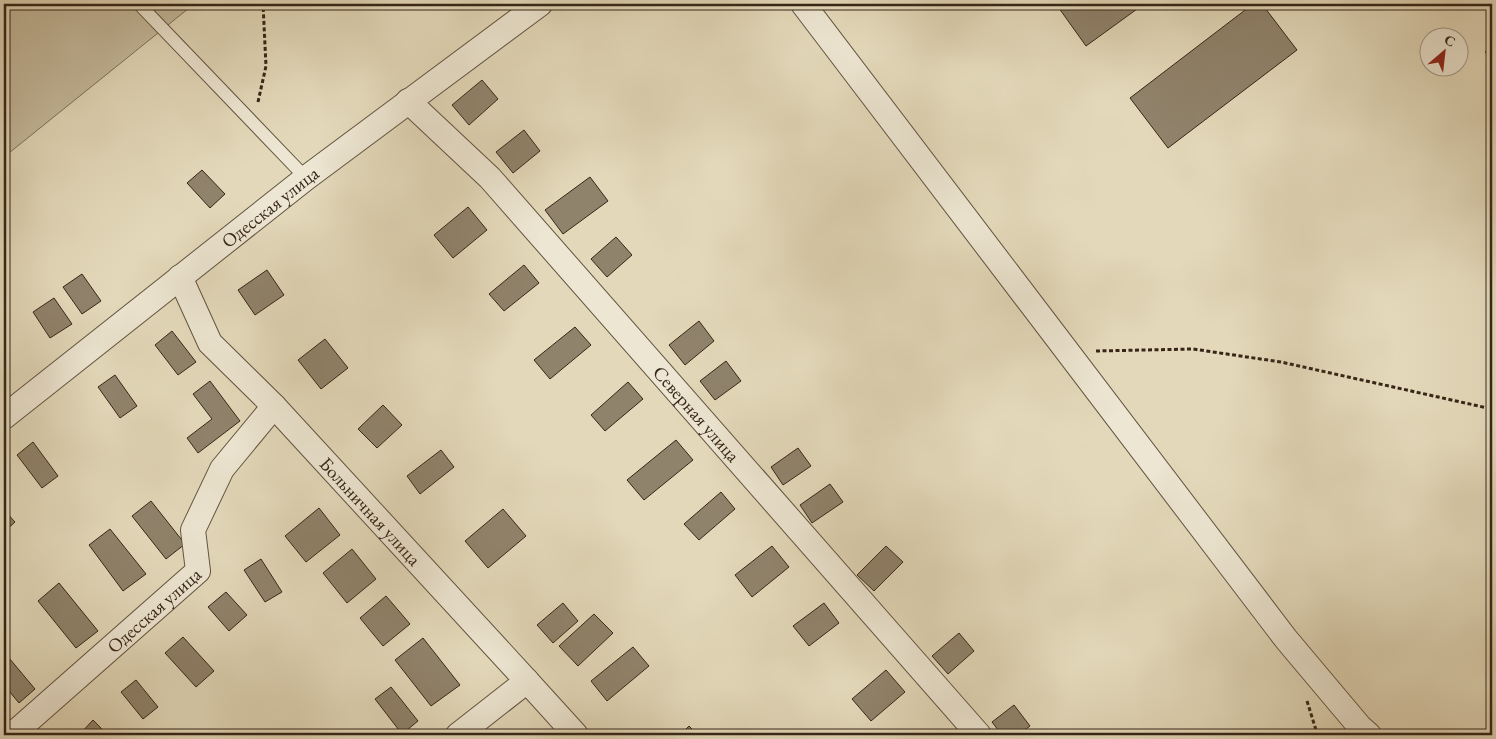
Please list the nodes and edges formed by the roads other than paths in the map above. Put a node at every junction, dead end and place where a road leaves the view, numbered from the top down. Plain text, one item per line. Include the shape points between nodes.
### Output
1 (139, 4) edge
2 (540, 4) edge
3 (803, 4) edge
4 (408, 101) junction
5 (306, 178) junction
6 (180, 277) junction
7 (274, 406) junction
8 (4, 417) edge
9 (528, 681) junction
10 (12, 735) edge
11 (458, 735) edge
12 (576, 735) edge
13 (979, 735) edge
14 (1369, 735) edge

1 - 5 lane
2 - 4 street, Одесская улица
3 - 14 street via 1286,639
4 - 5 street, Одесская улица
4 - 13 street, Северная улица via 490,178
5 - 6 street, Одесская улица
6 - 7 street, Больничная улица via 210,343
6 - 8 street, Одесская улица
7 - 9 street, Больничная улица
7 - 10 street, Одесская улица via 222,469 193,530 198,571
9 - 11 street
9 - 12 street, Больничная улица

